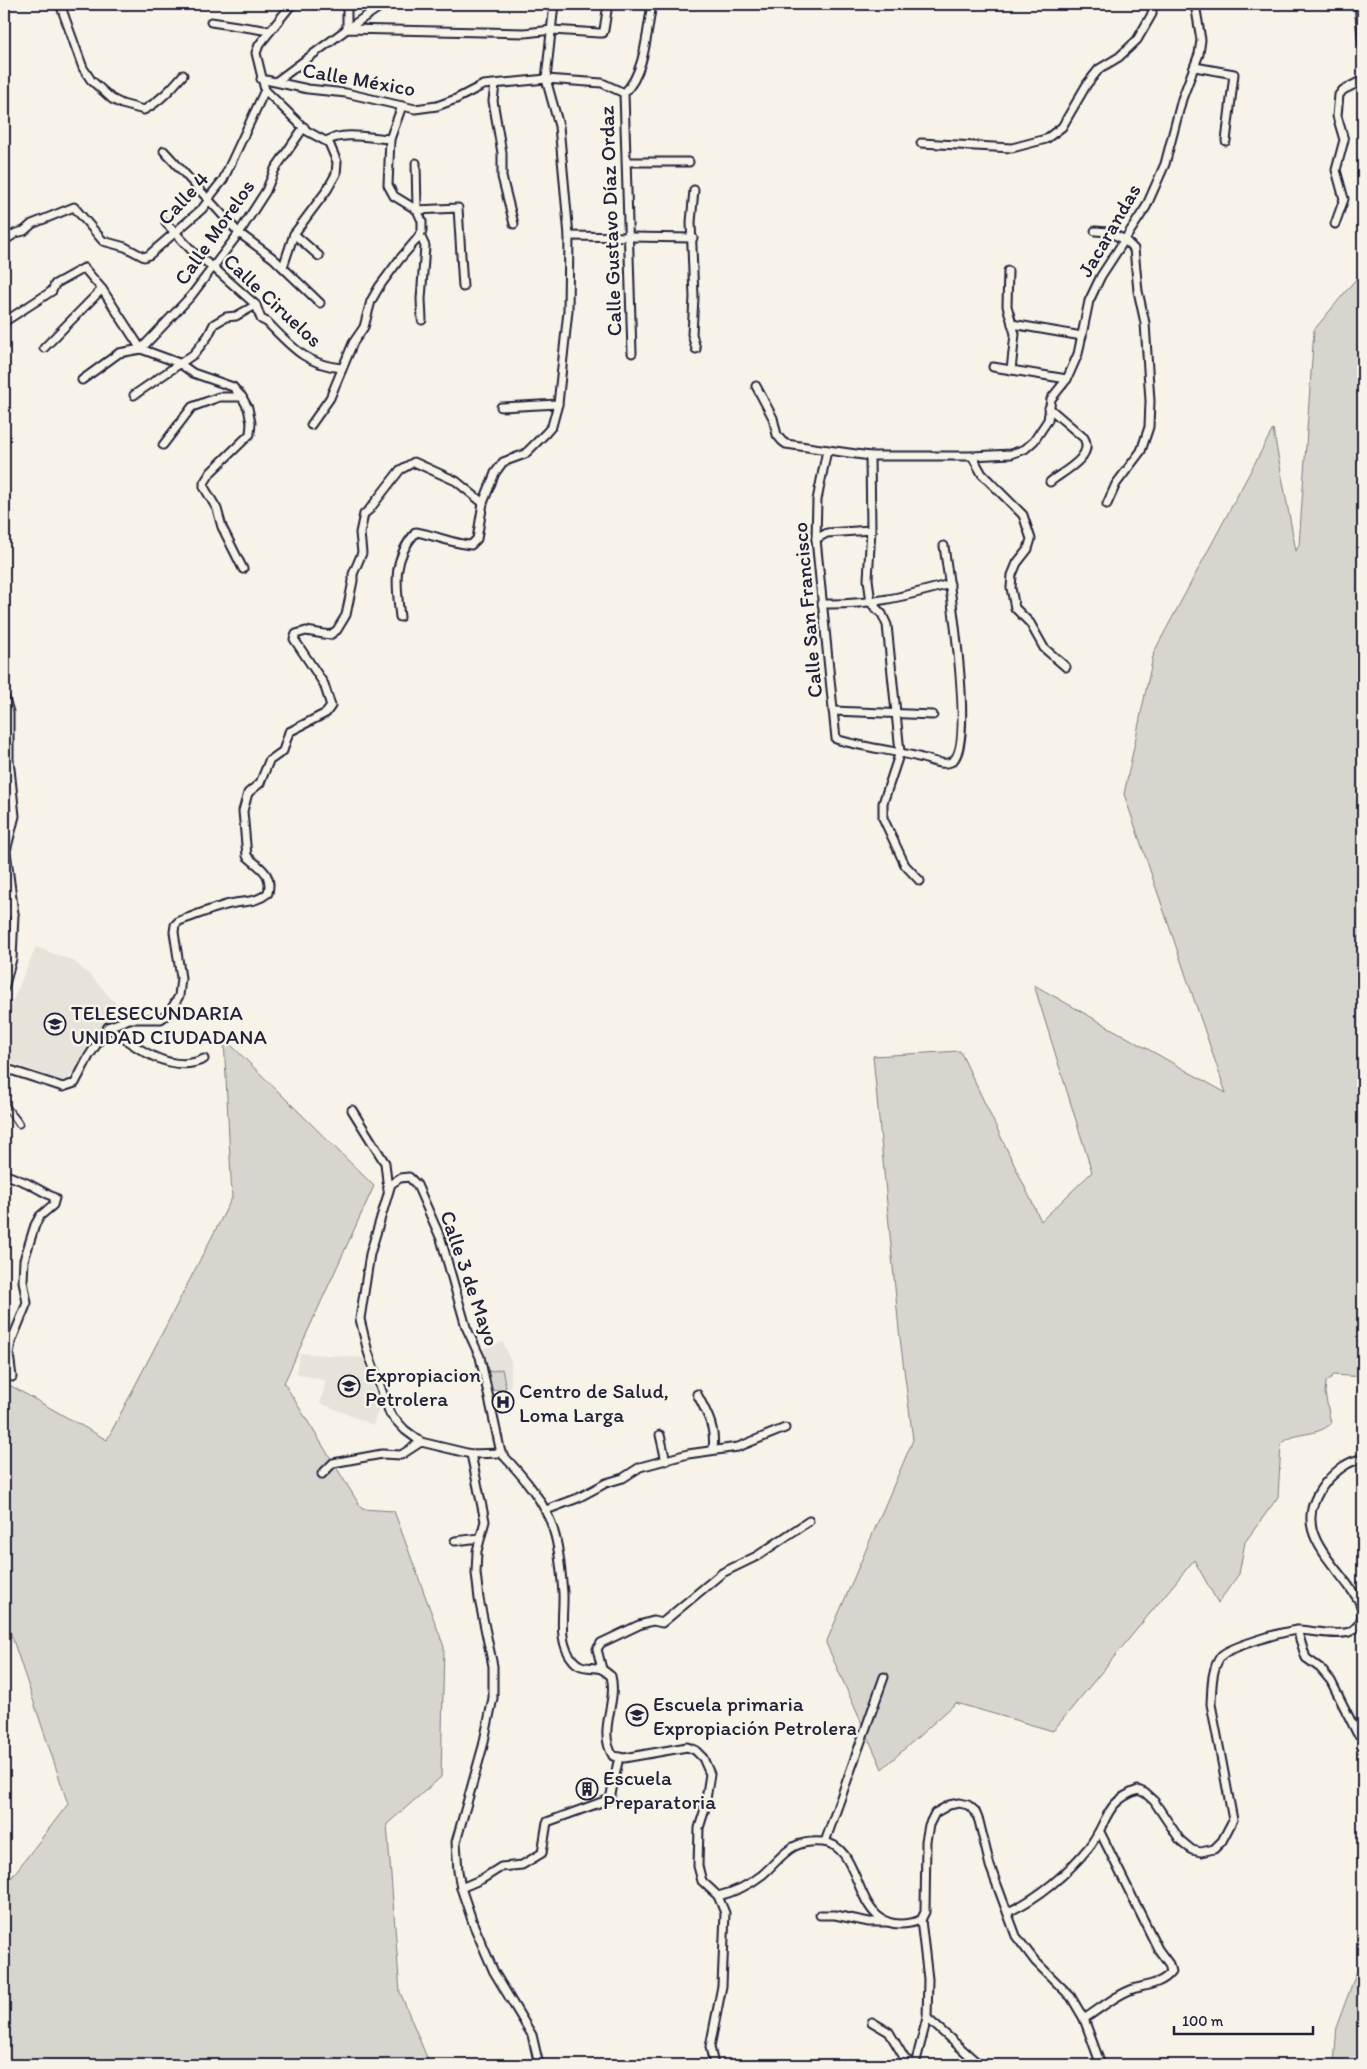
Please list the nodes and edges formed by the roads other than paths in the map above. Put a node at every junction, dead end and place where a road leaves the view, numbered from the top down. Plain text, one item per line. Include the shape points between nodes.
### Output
1 (60, 4) edge
2 (292, 4) edge
3 (347, 4) edge
4 (384, 4) edge
5 (554, 4) edge
6 (608, 4) edge
7 (652, 4) edge
8 (1152, 4) edge
9 (1195, 4) edge
10 (1359, 4) edge
11 (211, 22) dead end
12 (346, 29) junction
13 (552, 30) junction
14 (270, 31) junction
15 (1363, 47) edge
16 (1195, 67) junction
17 (183, 75) dead end
18 (262, 79) junction
19 (546, 79) junction
20 (1363, 80) edge
21 (277, 81) junction
22 (495, 85) junction
23 (265, 90) junction
24 (624, 93) junction
25 (402, 106) junction
26 (304, 127) junction
27 (390, 139) junction
28 (326, 141) junction
29 (1226, 141) dead end
30 (921, 143) dead end
31 (164, 151) dead end
32 (627, 162) junction
33 (689, 162) dead end
34 (416, 163) dead end
35 (694, 190) dead end
36 (209, 200) junction
37 (417, 210) junction
38 (166, 223) dead end
39 (514, 224) dead end
40 (1335, 224) dead end
41 (1095, 232) dead end
42 (177, 233) junction
43 (239, 233) junction
44 (294, 234) junction
45 (420, 235) junction
46 (569, 236) junction
47 (630, 236) junction
48 (693, 238) junction
49 (1125, 240) junction
50 (4, 241) edge
51 (319, 256) dead end
52 (214, 267) junction
53 (283, 267) junction
54 (1008, 271) dead end
55 (463, 286) dead end
56 (102, 289) junction
57 (320, 303) dead end
58 (256, 305) junction
59 (422, 320) dead end
60 (4, 322) edge
61 (1012, 324) junction
62 (1082, 336) junction
63 (44, 348) dead end
64 (696, 348) dead end
65 (141, 349) junction
66 (632, 353) dead end
67 (179, 363) junction
68 (993, 367) dead end
69 (342, 368) junction
70 (1012, 370) junction
71 (1067, 379) junction
72 (82, 380) dead end
73 (756, 386) dead end
74 (134, 395) dead end
75 (242, 397) junction
76 (558, 404) junction
77 (501, 407) dead end
78 (1049, 408) junction
79 (311, 425) dead end
80 (163, 445) dead end
81 (827, 450) junction
82 (870, 456) junction
83 (972, 456) junction
84 (1050, 482) dead end
85 (483, 503) junction
86 (1107, 504) dead end
87 (872, 530) junction
88 (816, 539) junction
89 (944, 546) dead end
90 (243, 569) dead end
91 (950, 584) junction
92 (871, 603) junction
93 (822, 604) junction
94 (400, 617) dead end
95 (1066, 667) dead end
96 (4, 696) edge
97 (833, 711) junction
98 (895, 714) junction
99 (933, 715) dead end
100 (900, 752) junction
101 (920, 881) dead end
102 (4, 909) edge
103 (14, 914) junction
104 (4, 943) edge
105 (12, 948) junction
106 (4, 988) edge
107 (108, 1027) junction
108 (204, 1059) dead end
109 (4, 1068) edge
110 (4, 1103) edge
111 (352, 1110) dead end
112 (19, 1124) dead end
113 (4, 1174) edge
114 (388, 1193) junction
115 (12, 1377) dead end
116 (697, 1394) dead end
117 (785, 1428) dead end
118 (660, 1435) dead end
119 (421, 1442) junction
120 (713, 1449) junction
121 (501, 1453) junction
122 (471, 1454) junction
123 (1363, 1459) edge
124 (666, 1461) junction
125 (322, 1474) dead end
126 (546, 1510) junction
127 (809, 1521) dead end
128 (480, 1538) junction
129 (455, 1541) dead end
130 (1297, 1630) junction
131 (602, 1670) junction
132 (884, 1677) dead end
133 (1363, 1738) edge
134 (619, 1757) junction
135 (1100, 1832) junction
136 (825, 1842) junction
137 (460, 1888) junction
138 (718, 1896) junction
139 (1008, 1912) junction
140 (820, 1915) dead end
141 (921, 1920) junction
142 (888, 1922) junction
143 (927, 2018) junction
144 (1084, 2019) junction
145 (872, 2022) dead end
146 (539, 2065) edge
147 (714, 2065) edge
148 (915, 2065) edge
149 (980, 2065) edge
150 (1101, 2065) edge

1 - 17 street via 83,68 112,99 144,110 155,104
2 - 14 street
3 - 12 street
4 - 12 street
5 - 13 street
6 - 13 street via 603,33
7 - 24 street, Calle Gustavo Díaz Ordaz via 639,72
8 - 30 street via 1152,14 1137,40 1119,57 1099,68 1062,127 1046,139 1012,148
9 - 16 street, Jacarandas via 1201,40
10 - 15 street
11 - 14 street
12 - 13 street via 525,33
12 - 21 street
13 - 19 street
14 - 18 street via 256,54
16 - 29 street via 1234,74
16 - 49 street, Jacarandas via 1182,99 1165,164 1146,207
18 - 21 street, Calle México
18 - 23 street
19 - 22 street, Calle México
19 - 24 street, Calle México via 602,84
19 - 46 street via 559,126
20 - 40 street via 1342,90 1340,95 1337,116 1344,140 1336,170 1344,199
21 - 25 street, Calle México
22 - 25 street, Calle México via 482,85 437,106 415,109
22 - 39 street via 493,100 502,153 502,177
23 - 26 street
23 - 36 street, Calle 4 via 228,172
24 - 32 street, Calle Gustavo Díaz Ordaz
25 - 27 street
26 - 28 street
26 - 43 street, Calle Morelos via 274,169 266,191
27 - 28 street via 349,136
27 - 37 street via 388,185 394,196
28 - 44 street via 334,152 336,174 328,190
31 - 36 street
32 - 33 street
32 - 47 street, Calle Gustavo Díaz Ordaz
34 - 37 street
35 - 48 street
36 - 42 street, Calle 4
36 - 43 street
37 - 45 street via 422,221
37 - 55 street via 458,208
38 - 42 street, Calle Ciruelos
41 - 49 street via 1109,232
42 - 50 street, Calle 4 via 144,257 104,241 74,207 32,224
42 - 52 street, Calle Ciruelos via 196,255
43 - 52 street, Calle Morelos
43 - 53 street
44 - 51 street
44 - 53 street
45 - 59 street via 425,246
45 - 69 street via 379,287 364,327
46 - 47 street
46 - 76 street via 568,311
47 - 48 street
47 - 66 street, Calle Gustavo Díaz Ordaz
48 - 64 street via 692,334
49 - 62 street, Jacarandas via 1101,276 1089,302
49 - 86 street via 1134,249 1145,323 1149,427 1141,451 1116,484
52 - 58 street, Calle Ciruelos
52 - 65 street, Calle Morelos
53 - 57 street
54 - 61 street via 1007,306
56 - 60 street via 84,268 55,284 52,291
56 - 63 street
56 - 65 street
58 - 67 street via 214,324 194,354
58 - 69 street, Calle Ciruelos via 261,319 304,357
61 - 62 street
61 - 70 street via 1015,334
62 - 71 street, Jacarandas
65 - 67 street
65 - 72 street via 119,353
67 - 74 street
67 - 75 street via 192,373 233,387
68 - 70 street
69 - 79 street via 330,398
70 - 71 street
71 - 78 street, Jacarandas via 1051,399
73 - 81 street via 782,441
75 - 80 street via 219,397 192,406
75 - 90 street via 248,408 250,434 211,472 204,487
76 - 77 street
76 - 85 street via 552,426 546,433 525,454 503,462 495,472
78 - 83 street, Jacarandas via 1048,420 1025,449 1011,454
78 - 84 street via 1087,442 1076,464
81 - 82 street
81 - 88 street, Calle San Francisco via 817,500
82 - 83 street
82 - 87 street
83 - 95 street via 982,474 1023,515 1031,539 1012,575 1015,608 1030,624 1044,648
85 - 94 street via 477,539 471,545 416,532 402,550 397,578
85 - 107 street via 456,481 414,462 400,470 364,514 360,533 362,553 352,574 346,615 330,635 306,631 296,634 294,639 324,684 331,706 326,713 289,732 282,751 269,761 260,783 248,793 243,811 247,856 261,866 269,882 268,893 261,899 235,903 179,921 174,932 180,990 169,1013 161,1019 129,1020
87 - 88 street via 827,533
87 - 92 street via 868,578
88 - 93 street, Calle San Francisco
89 - 91 street
91 - 92 street
91 - 100 street via 962,704 958,754 952,761 942,764
92 - 93 street
92 - 98 street via 887,625
93 - 97 street, Calle San Francisco
96 - 103 street via 9,712 9,759 15,816 6,851
97 - 98 street
97 - 100 street, Calle San Francisco via 836,739
98 - 99 street
98 - 100 street
100 - 101 street via 883,804 883,818 905,865
102 - 103 street
103 - 105 street
104 - 105 street
105 - 106 street
107 - 108 street via 126,1041 172,1064 193,1064
107 - 109 street via 75,1083 63,1087
110 - 112 street
111 - 114 street via 385,1164
113 - 115 street via 55,1198 35,1225 24,1260 27,1303 11,1342
114 - 119 street via 370,1254 360,1319 390,1414
114 - 121 street, Calle 3 de Mayo via 391,1184 409,1177 417,1185 441,1240 466,1327 480,1358
116 - 120 street via 713,1424
117 - 120 street via 738,1448
118 - 124 street
119 - 122 street
119 - 125 street via 401,1455 382,1454 333,1463
120 - 124 street
121 - 122 street
121 - 126 street
122 - 128 street via 485,1521
123 - 130 street via 1353,1460 1334,1473 1321,1489 1311,1511 1310,1528 1320,1548 1360,1602 1362,1616 1359,1624 1349,1632
124 - 126 street via 640,1467 623,1478
126 - 131 street via 558,1550 563,1594 562,1634 566,1648 579,1666
127 - 131 street via 757,1556 722,1573 662,1623 653,1621 639,1625 601,1643 597,1649
128 - 129 street
128 - 137 street via 476,1573 493,1666 493,1698 456,1842
130 - 133 street via 1306,1658 1331,1681 1357,1733
130 - 135 street via 1238,1646 1222,1655 1216,1667 1211,1704 1234,1820 1222,1841 1214,1849 1192,1850 1180,1840 1154,1802 1138,1790 1118,1799
131 - 134 street via 611,1676 614,1687 607,1727 608,1748 613,1756
132 - 136 street
134 - 137 street via 610,1799 547,1822 542,1853 522,1865 501,1867
134 - 138 street via 687,1747 703,1758 710,1774 699,1828 698,1866 702,1881
135 - 139 street via 1060,1878
135 - 144 street via 1171,1972 1166,1978 1114,1998
136 - 138 street via 798,1845 782,1854 762,1875 739,1891
136 - 142 street via 846,1856 864,1900 874,1913
137 - 146 street via 494,1972 532,2034
138 - 147 street via 725,1913 725,1931 722,1986 710,2047
139 - 141 street via 990,1866 980,1822 975,1811 959,1803 935,1813 929,1825 925,1912
139 - 144 street via 1016,1936 1035,1961 1071,1997
140 - 142 street via 835,1914 869,1922
141 - 142 street via 909,1924
141 - 143 street via 928,1979
143 - 148 street
143 - 149 street
144 - 150 street
145 - 148 street via 889,2032 905,2059

